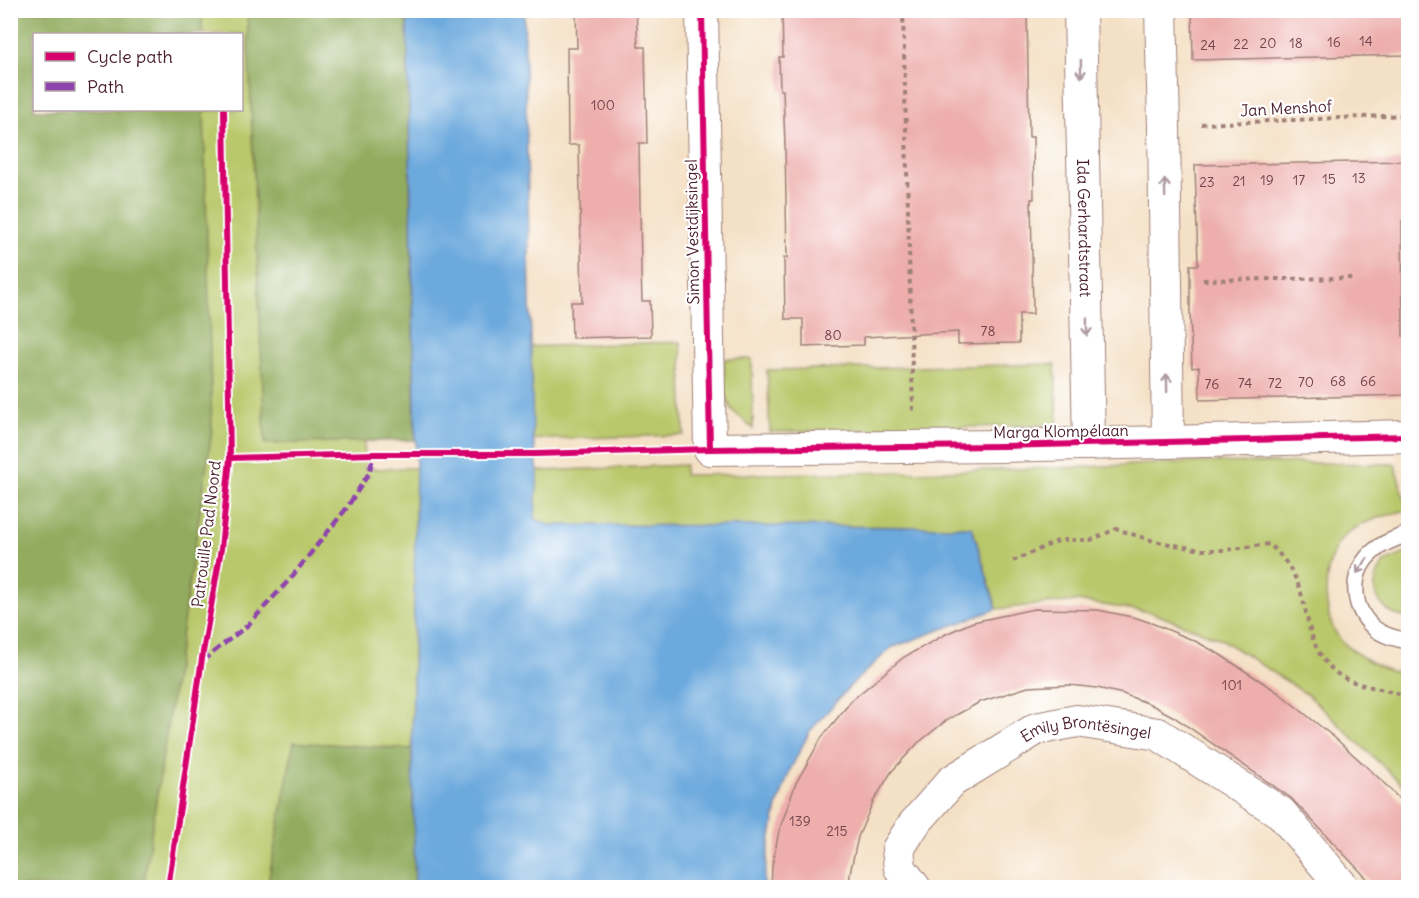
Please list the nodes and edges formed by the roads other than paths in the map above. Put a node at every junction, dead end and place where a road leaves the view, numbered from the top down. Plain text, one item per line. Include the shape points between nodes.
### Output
1 (702, 10) edge
2 (1080, 10) edge
3 (1161, 10) edge
4 (1408, 436) edge
5 (1168, 441) junction
6 (1089, 444) junction
7 (714, 450) joint
8 (1408, 534) edge
9 (1408, 641) edge
10 (915, 888) edge
11 (1344, 888) edge

1 - 7 street, Simon Vestdijksingel via 710,449
2 -> 6 street, Ida Gerhardtstraat
5 -> 3 street
4 - 5 street, Marga Klompélaan
5 - 6 street, Marga Klompélaan
6 - 7 street, Marga Klompélaan
8 -> 9 lane via 1373,551 1356,574 1361,612 1374,629
10 - 11 street, Emily Brontësingel via 900,868 898,849 914,824 952,781 1036,729 1077,721 1158,734 1281,813

